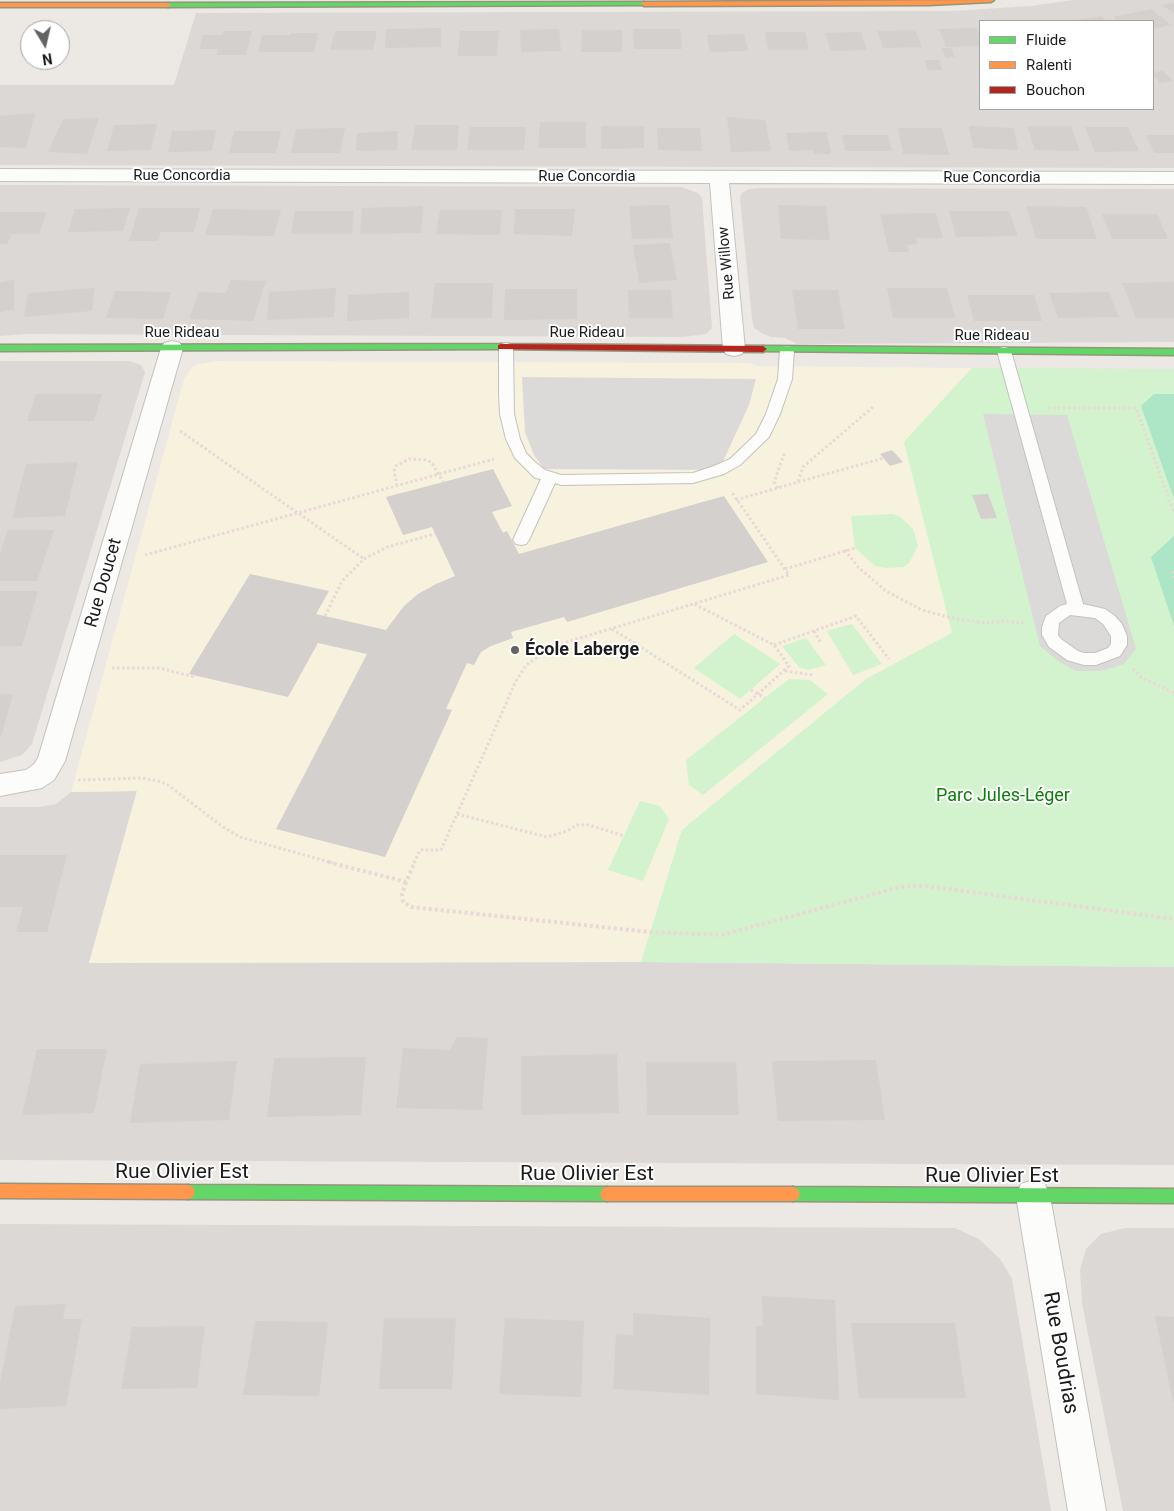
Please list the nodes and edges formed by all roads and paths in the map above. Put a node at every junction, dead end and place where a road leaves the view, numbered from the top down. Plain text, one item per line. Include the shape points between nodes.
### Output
1 (991, 0) edge
2 (0, 5) edge
3 (0, 175) edge
4 (719, 177) junction
5 (1174, 178) edge
6 (506, 347) junction
7 (0, 348) edge
8 (172, 348) junction
9 (734, 349) junction
10 (787, 350) junction
11 (1004, 351) junction
12 (1174, 352) edge
13 (873, 407) dead end
14 (1020, 408) junction
15 (179, 431) dead end
16 (500, 457) dead end
17 (884, 458) dead end
18 (438, 475) junction
19 (550, 477) junction
20 (443, 482) dead end
21 (798, 482) junction
22 (397, 486) junction
23 (732, 494) dead end
24 (736, 500) junction
25 (300, 513) junction
26 (1174, 513) edge
27 (435, 534) dead end
28 (521, 540) dead end
29 (855, 548) dead end
30 (846, 550) junction
31 (144, 555) dead end
32 (364, 559) junction
33 (785, 568) junction
34 (1174, 571) edge
35 (1174, 578) edge
36 (693, 604) junction
37 (1076, 609) junction
38 (325, 616) dead end
39 (837, 623) junction
40 (1050, 626) junction
41 (840, 628) dead end
42 (612, 629) junction
43 (814, 631) junction
44 (821, 643) dead end
45 (774, 646) junction
46 (1114, 652) junction
47 (888, 659) dead end
48 (105, 668) dead end
49 (784, 670) junction
50 (196, 675) dead end
51 (814, 675) dead end
52 (751, 690) dead end
53 (1174, 693) edge
54 (758, 694) junction
55 (765, 698) dead end
56 (74, 780) dead end
57 (0, 785) edge
58 (456, 814) junction
59 (624, 836) dead end
60 (406, 882) junction
61 (1174, 920) edge
62 (0, 1191) edge
63 (1033, 1196) junction
64 (1174, 1196) edge
65 (1087, 1511) edge

1 - 2 street via 929,3
3 - 4 street, Rue Concordia
4 - 5 street, Rue Concordia
4 - 9 street, Rue Willow
6 - 8 street, Rue Rideau
6 - 9 street, Rue Rideau
6 - 19 lane via 507,414 513,439 520,455 530,466
7 - 8 street, Rue Rideau
8 - 57 street, Rue Doucet via 51,761 44,772 32,780
9 - 10 street, Rue Rideau
10 - 11 street, Rue Rideau
10 - 19 lane via 785,379 774,414 762,437 735,462 693,478 561,480
11 - 12 street, Rue Rideau
11 - 14 lane
13 - 21 path via 803,467
14 - 26 path via 1136,408
14 - 37 lane
15 - 25 path
16 - 18 path
17 - 21 path
18 - 20 path
18 - 22 path
18 - 22 path via 427,460 409,459 396,466
19 - 28 lane
21 - 24 path
22 - 25 path
23 - 24 path
24 - 33 path
25 - 31 path
25 - 32 path
27 - 32 path via 387,547
29 - 30 path
30 - 33 path
30 - 40 path via 858,567 886,591 922,610 984,623
32 - 38 path via 342,581
33 - 36 path via 789,575
34 - 35 path
36 - 42 path
36 - 45 path
37 - 40 lane via 1058,614
37 - 46 lane via 1099,613 1109,620 1120,636
39 - 41 path
39 - 43 path
39 - 47 path via 856,616
40 - 46 lane via 1050,635 1055,643 1073,656 1096,659
42 - 54 path via 740,710
42 - 58 path via 567,642 526,665
43 - 44 path
43 - 45 path
45 - 49 path via 789,666
46 - 53 path via 1141,676
48 - 50 path via 159,668
49 - 51 path
49 - 54 path
52 - 54 path
54 - 55 path
56 - 60 path via 141,778 158,781 168,785 223,827 262,846
58 - 59 path via 547,837 577,825 589,825
58 - 60 path via 441,850 420,850
60 - 61 path via 403,902 411,907 650,932 722,935 900,887 925,886
62 - 63 street, Rue Olivier Est
63 - 64 street, Rue Olivier Est
63 - 65 street, Rue Boudrias

